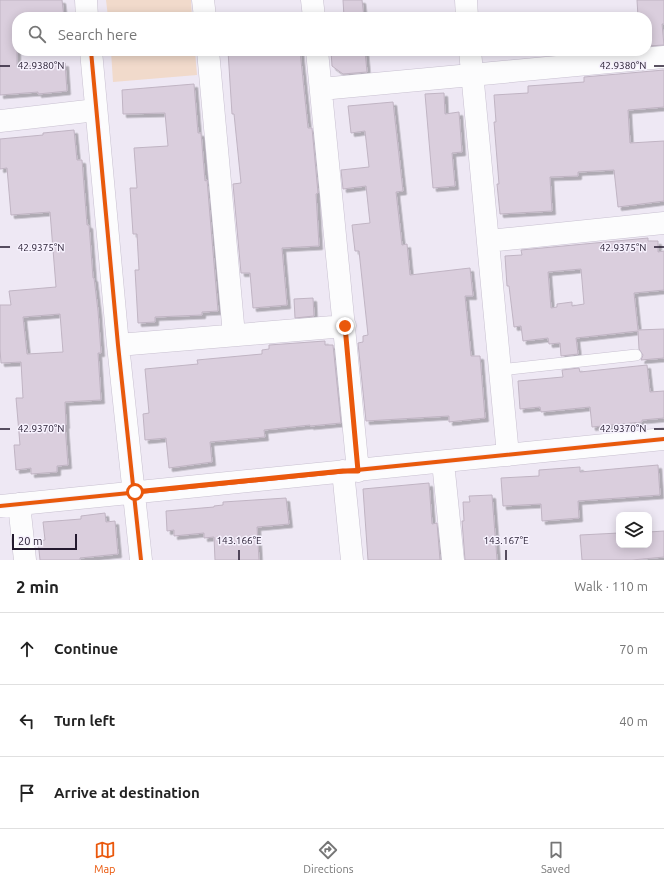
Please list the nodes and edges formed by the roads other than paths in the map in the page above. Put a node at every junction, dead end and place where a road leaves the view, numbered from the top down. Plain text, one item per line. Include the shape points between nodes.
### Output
1 (86, 0) edge
2 (203, 0) edge
3 (312, 0) edge
4 (466, 0) edge
5 (87, 12) edge
6 (204, 12) edge
7 (313, 12) edge
8 (467, 12) edge
9 (91, 56) edge
10 (208, 56) edge
11 (319, 56) edge
12 (470, 56) edge
13 (664, 57) edge
14 (472, 76) junction
15 (322, 89) junction
16 (96, 110) junction
17 (0, 121) edge
18 (664, 223) edge
19 (488, 241) junction
20 (345, 326) junction
21 (234, 335) junction
22 (118, 345) junction
23 (636, 355) dead end
24 (500, 370) junction
25 (664, 439) edge
26 (508, 455) junction
27 (443, 462) junction
28 (351, 471) junction
29 (135, 492) junction
30 (10, 505) edge
31 (25, 560) edge
32 (141, 560) edge
33 (352, 560) edge
34 (453, 560) edge

1 - 5 street
2 - 6 street
3 - 7 street
4 - 8 street
9 - 16 street
10 - 21 street
11 - 15 street
12 - 14 street
13 - 14 street
14 - 15 street
14 - 19 street
15 - 20 street
16 - 17 street
16 - 22 street
18 - 19 street
19 - 24 street
20 - 21 street
20 - 28 street
21 - 22 street
22 - 29 street
23 - 24 lane
24 - 26 street
25 - 26 street
26 - 27 street
27 - 28 street
27 - 34 street
28 - 29 street
28 - 33 street
29 - 30 street
29 - 32 street
30 - 31 street

